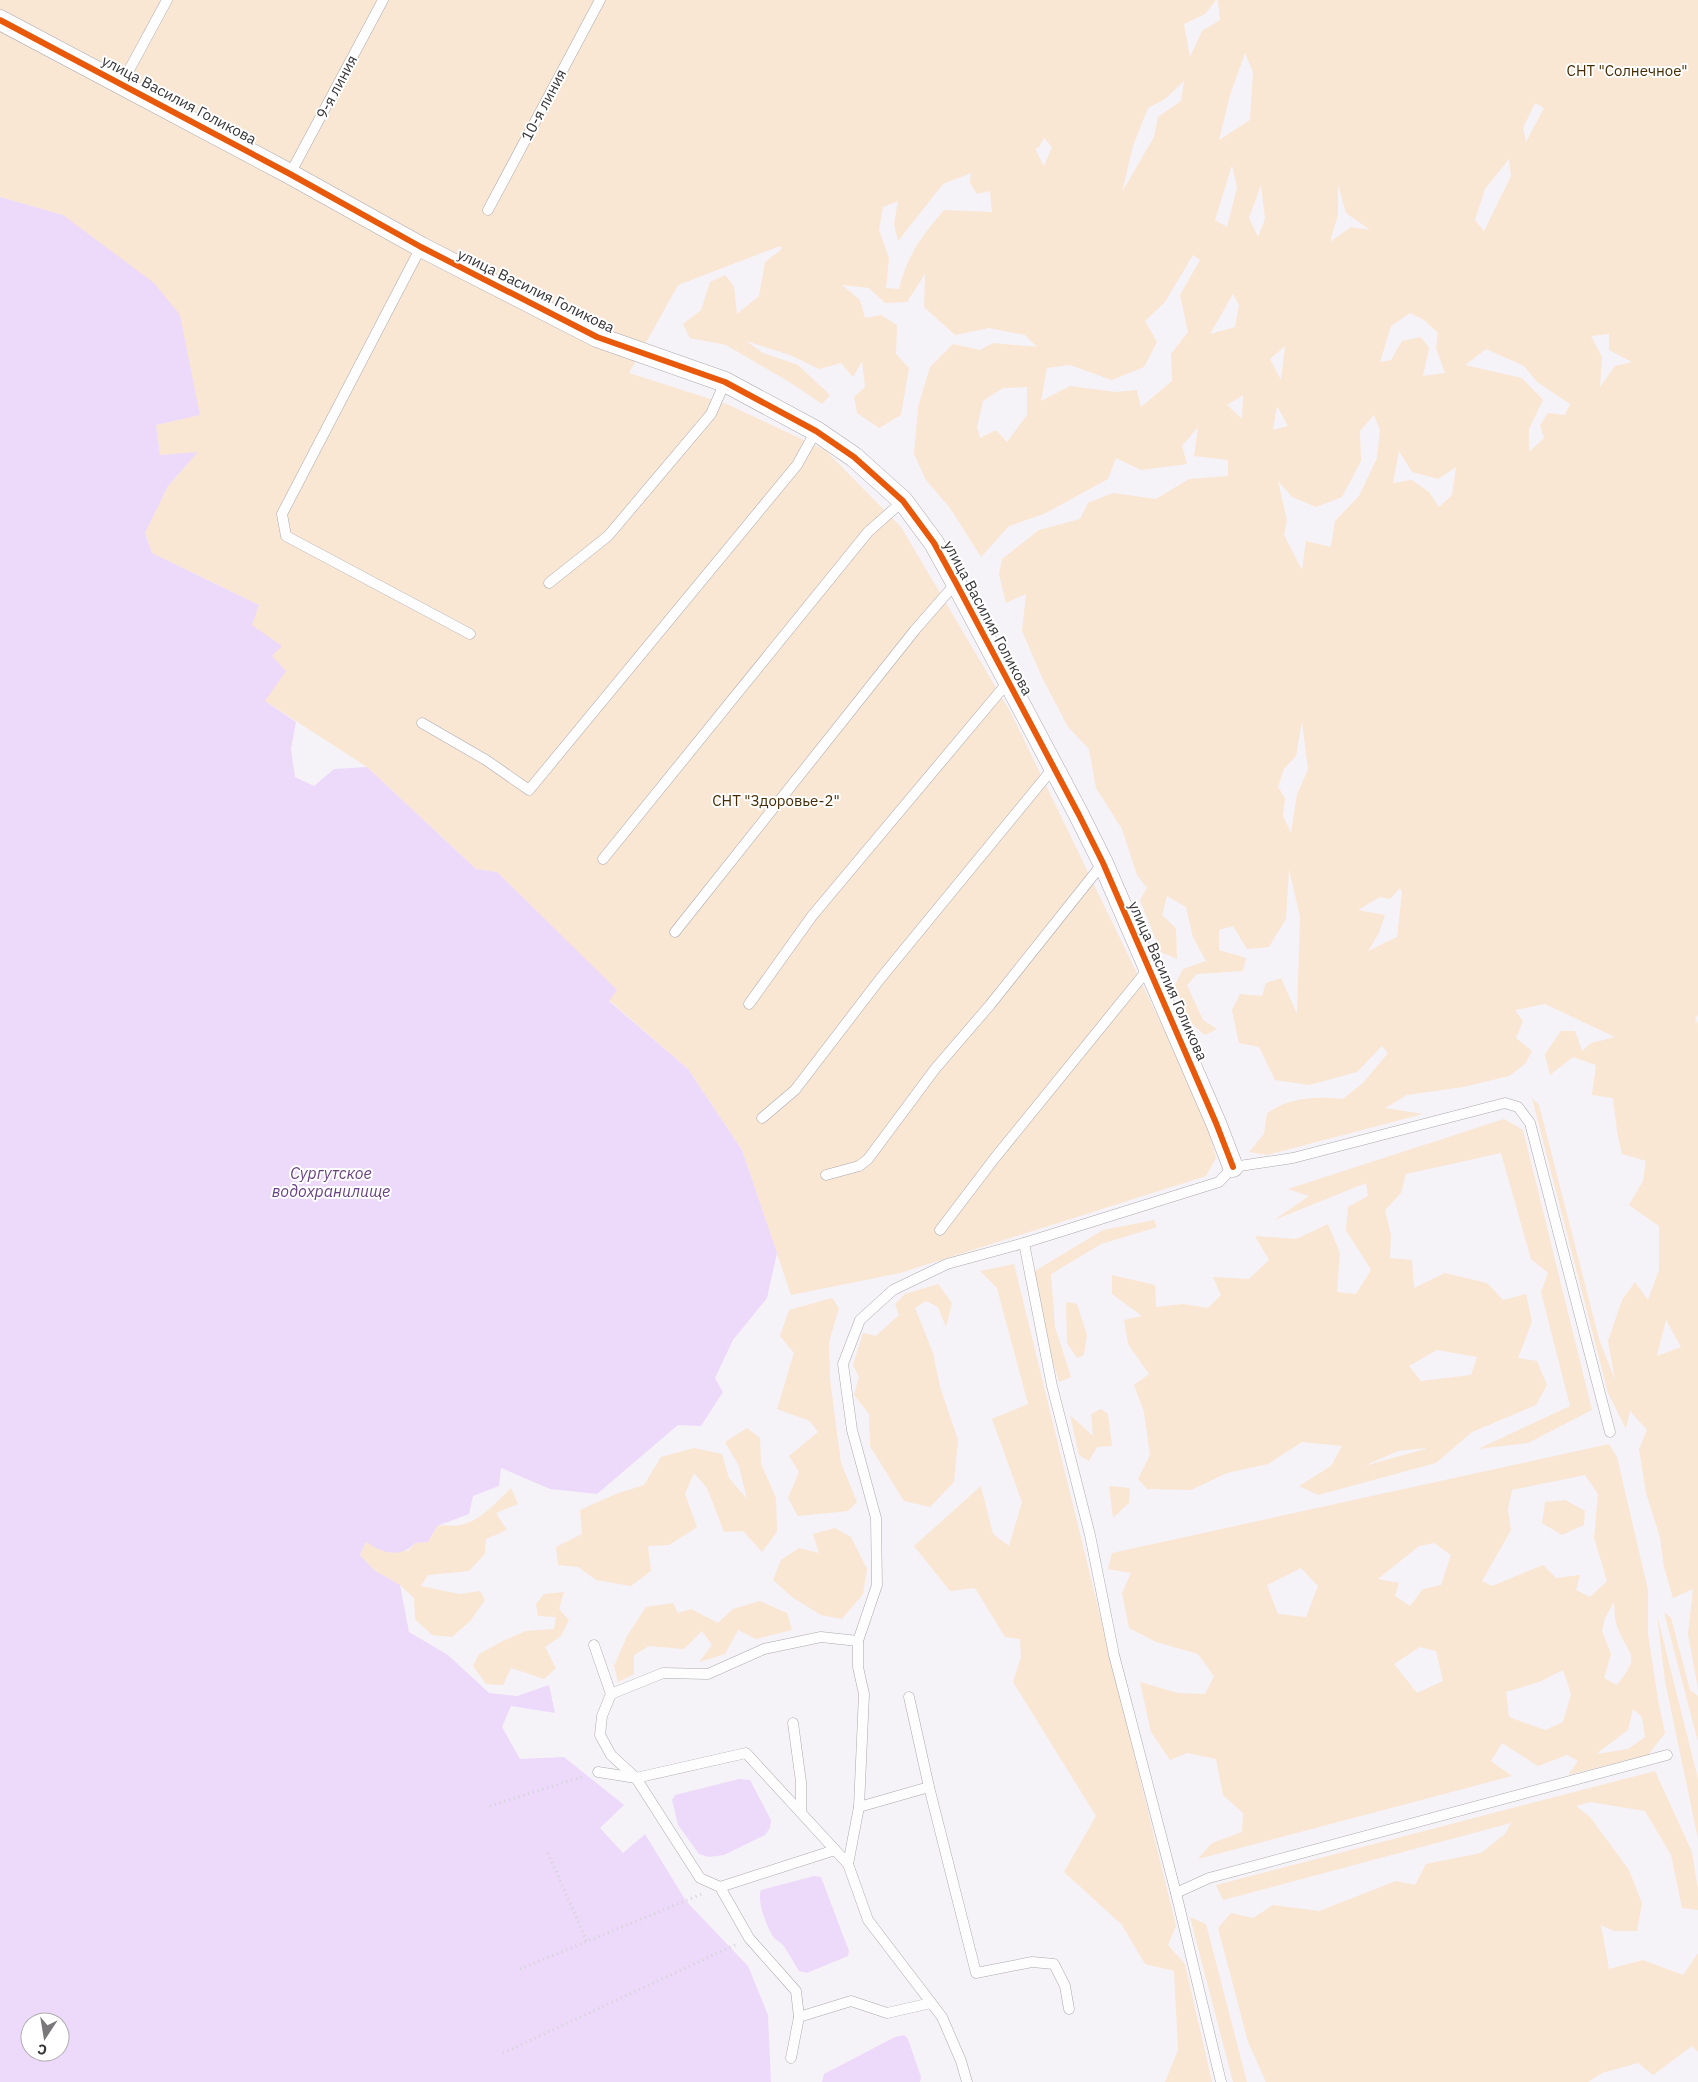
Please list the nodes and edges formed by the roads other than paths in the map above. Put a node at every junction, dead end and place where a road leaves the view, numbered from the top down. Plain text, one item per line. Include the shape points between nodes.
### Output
1 (167, 0) edge
2 (383, 0) edge
3 (600, 0) edge
4 (0, 20) edge
5 (122, 83) junction
6 (290, 174) junction
7 (488, 210) dead end
8 (421, 247) junction
9 (725, 382) junction
10 (816, 431) junction
11 (903, 501) junction
12 (549, 583) dead end
13 (956, 583) junction
14 (470, 634) dead end
15 (1008, 682) junction
16 (422, 723) dead end
17 (1054, 767) junction
18 (603, 859) dead end
19 (1103, 863) junction
20 (675, 932) dead end
21 (1149, 968) junction
22 (749, 1004) dead end
23 (762, 1118) dead end
24 (1233, 1167) junction
25 (826, 1175) dead end
26 (940, 1230) dead end
27 (1024, 1244) junction
28 (1610, 1432) dead end
29 (858, 1641) junction
30 (594, 1645) dead end
31 (611, 1694) junction
32 (909, 1697) dead end
33 (793, 1723) dead end
34 (1667, 1755) dead end
35 (598, 1772) road end
36 (636, 1778) junction
37 (929, 1787) junction
38 (859, 1807) junction
39 (801, 1812) junction
40 (835, 1850) junction
41 (848, 1864) junction
42 (720, 1887) junction
43 (1176, 1893) junction
44 (931, 2003) junction
45 (1069, 2009) dead end
46 (800, 2017) junction
47 (791, 2058) dead end
48 (967, 2082) edge
49 (1221, 2082) edge

1 - 5 lane
2 - 6 lane, 9-я линия
3 - 7 lane, 10-я линия
4 - 5 street, улица Василия Голикова
5 - 6 street, улица Василия Голикова
6 - 8 street, улица Василия Голикова
8 - 9 street, улица Василия Голикова via 597,338
8 - 14 lane via 282,514 286,536
9 - 10 street, улица Василия Голикова
9 - 12 lane via 711,414 608,536
10 - 11 street, улица Василия Голикова via 854,456
10 - 16 lane via 797,465 530,790
11 - 13 street, улица Василия Голикова via 934,543
11 - 18 lane via 868,532
13 - 15 street, улица Василия Голикова
13 - 20 lane
15 - 17 street, улица Василия Голикова
15 - 22 lane via 812,916
17 - 19 street, улица Василия Голикова
17 - 23 lane via 880,979 795,1090
19 - 21 street, улица Василия Голикова
19 - 25 lane via 935,1069 868,1159 859,1166
21 - 24 street, улица Василия Голикова
21 - 26 lane
24 - 27 lane via 1219,1182
24 - 28 lane via 1293,1158 1505,1103 1518,1107 1530,1123
27 - 29 lane via 947,1264 894,1290 860,1320 844,1364 852,1430 876,1518 877,1585
27 - 43 lane via 1052,1386 1090,1535 1114,1654
29 - 31 lane via 821,1637 764,1649 708,1674 663,1673
29 - 38 lane via 858,1667 864,1694
30 - 31 lane
31 - 36 lane via 602,1716 600,1734 611,1755
32 - 37 lane
33 - 39 lane via 801,1782
34 - 43 lane via 1209,1878
35 - 36 lane
36 - 39 lane via 746,1753
36 - 42 lane via 700,1878
37 - 38 lane
37 - 45 lane via 976,1973 1032,1962 1054,1964 1064,1986
38 - 41 lane
39 - 40 lane
40 - 41 lane
40 - 42 lane
41 - 44 lane via 868,1920
42 - 46 lane via 749,1938 796,1991
43 - 49 lane
44 - 46 lane via 888,2013 851,2001
44 - 48 lane via 942,2017
46 - 47 lane

